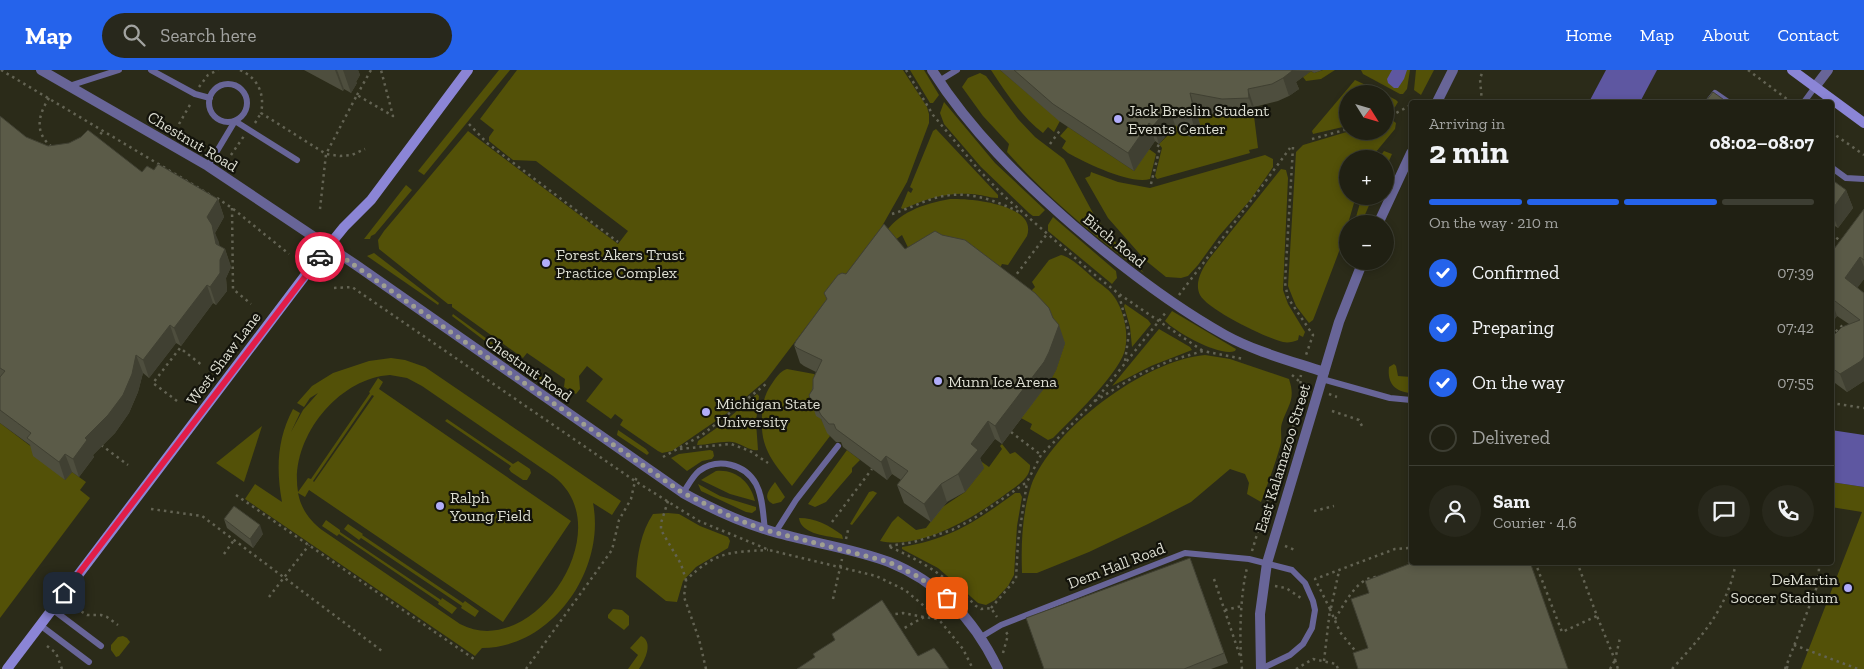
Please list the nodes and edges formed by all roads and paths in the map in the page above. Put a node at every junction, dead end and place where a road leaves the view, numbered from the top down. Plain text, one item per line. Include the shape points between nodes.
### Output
1 (1, 70) edge
2 (41, 70) edge
3 (119, 70) edge
4 (151, 70) edge
5 (240, 70) edge
6 (371, 70) edge
7 (381, 70) edge
8 (468, 70) edge
9 (906, 70) edge
10 (932, 70) edge
11 (957, 70) edge
12 (1452, 70) edge
13 (1483, 70) edge
14 (1748, 70) edge
15 (1792, 70) edge
16 (1828, 70) edge
17 (939, 81) junction
18 (69, 86) junction
19 (1816, 87) junction
20 (357, 95) junction
21 (49, 98) junction
22 (210, 98) junction
23 (1438, 100) edge
24 (1482, 100) edge
25 (1710, 100) edge
26 (1725, 100) edge
27 (1788, 100) edge
28 (1806, 100) edge
29 (1833, 100) edge
30 (1834, 101) edge
31 (1409, 106) edge
32 (1394, 114) edge
33 (235, 121) junction
34 (469, 124) dead end
35 (1864, 124) edge
36 (1061, 129) dead end
37 (103, 131) junction
38 (1339, 131) edge
39 (1834, 134) edge
40 (1312, 138) dead end
41 (93, 143) edge
42 (1154, 143) dead end
43 (1050, 144) dead end
44 (55, 149) edge
45 (365, 150) dead end
46 (326, 154) junction
47 (1864, 155) edge
48 (1409, 158) edge
49 (297, 160) dead end
50 (208, 166) junction
51 (1834, 169) edge
52 (1864, 179) edge
53 (1151, 184) dead end
54 (232, 208) junction
55 (320, 209) dead end
56 (892, 214) dead end
57 (1023, 214) junction
58 (1382, 215) edge
59 (1047, 234) junction
60 (1834, 236) edge
61 (618, 242) dead end
62 (1842, 242) edge
63 (1846, 244) edge
64 (328, 247) junction
65 (1837, 249) edge
66 (289, 254) dead end
67 (1359, 270) edge
68 (1008, 286) edge
69 (334, 288) dead end
70 (1119, 294) junction
71 (1173, 303) junction
72 (251, 304) dead end
73 (1159, 322) junction
74 (1844, 324) edge
75 (1834, 333) edge
76 (1203, 351) junction
77 (1250, 360) dead end
78 (1125, 362) junction
79 (1303, 365) junction
80 (204, 366) dead end
81 (1285, 373) dead end
82 (1323, 376) junction
83 (1300, 382) junction
84 (766, 384) dead end
85 (1409, 400) edge
86 (177, 401) dead end
87 (1094, 402) junction
88 (1834, 403) edge
89 (1864, 408) edge
90 (1332, 411) dead end
91 (1363, 428) dead end
92 (1011, 432) dead end
93 (100, 444) dead end
94 (838, 446) dead end
95 (678, 449) junction
96 (1041, 455) junction
97 (662, 457) dead end
98 (768, 463) dead end
99 (128, 465) dead end
100 (644, 467) junction
101 (872, 469) edge
102 (635, 481) junction
103 (1027, 482) junction
104 (683, 493) junction
105 (236, 495) dead end
106 (668, 502) junction
107 (1334, 506) dead end
108 (151, 509) dead end
109 (1314, 511) dead end
110 (832, 522) dead end
111 (848, 530) dead end
112 (770, 531) junction
113 (234, 540) junction
114 (309, 545) junction
115 (889, 546) dead end
116 (1409, 547) edge
117 (769, 550) junction
118 (844, 550) junction
119 (224, 554) dead end
120 (1249, 559) junction
121 (1267, 563) junction
122 (1536, 565) edge
123 (1579, 565) edge
124 (1735, 565) edge
125 (1818, 565) edge
126 (840, 566) junction
127 (1339, 571) junction
128 (1380, 577) edge
129 (284, 578) junction
130 (1214, 579) dead end
131 (686, 580) junction
132 (1244, 580) junction
133 (1263, 584) junction
134 (269, 597) dead end
135 (833, 599) dead end
136 (1314, 605) junction
137 (1242, 606) junction
138 (76, 608) dead end
139 (992, 608) dead end
140 (52, 609) junction
141 (1330, 609) junction
142 (1225, 610) junction
143 (1597, 616) junction
144 (924, 617) junction
145 (883, 618) edge
146 (939, 619) junction
147 (1335, 619) junction
148 (40, 625) junction
149 (118, 625) dead end
150 (898, 632) edge
151 (981, 637) junction
152 (1620, 638) dead end
153 (1794, 645) junction
154 (47, 646) dead end
155 (101, 646) dead end
156 (382, 651) dead end
157 (1361, 658) edge
158 (474, 659) dead end
159 (1241, 659) junction
160 (1615, 660) junction
161 (1324, 661) junction
162 (89, 662) dead end
163 (1786, 668) edge
164 (6, 669) edge
165 (62, 669) edge
166 (526, 669) edge
167 (706, 669) edge
168 (974, 669) edge
169 (998, 669) edge
170 (1242, 669) edge
171 (1261, 669) edge
172 (1296, 669) edge
173 (1338, 669) edge
174 (1610, 669) edge
175 (1618, 669) edge
176 (1672, 669) edge
177 (1792, 669) edge
178 (1858, 669) edge

1 - 21 path
2 - 18 street, Chestnut Road
3 - 18 lane
4 - 22 lane via 195,94
5 - 46 path via 257,84 262,98 261,113
6 - 20 path
7 - 20 path via 392,116
8 - 64 street, West Shaw Lane via 371,200
9 - 57 path via 933,115 953,140
10 - 17 street, Birch Road
11 - 17 lane
12 - 23 street
13 - 24 path via 1480,79
14 - 27 path
15 - 19 street
16 - 19 street
17 - 71 street, Birch Road via 985,140 1038,194 1103,251
18 - 50 street, Chestnut Road
19 - 28 lane
19 - 29 street
20 - 46 path
21 - 37 path
21 - 44 path via 41,110 39,129
22 - 33 lane via 210,110 218,119
22 - 33 lane via 216,88 225,84 241,89 247,106 245,113
25 - 26 lane via 1715,93
30 - 35 street
31 - 32 path
33 - 49 lane
33 - 50 lane
34 - 61 path via 487,143
36 - 43 path
37 - 41 path
37 - 54 path
38 - 40 path
39 - 47 path
42 - 53 path via 1160,148
45 - 46 path via 352,155
46 - 55 path
48 - 58 street
50 - 64 street, Chestnut Road
51 - 52 lane via 1846,178
54 - 66 path
54 - 72 path via 233,289
56 - 57 path via 945,196 965,195 996,201
57 - 59 path
59 - 68 path
59 - 70 path
60 - 63 path, bridge
62 - 65 path
64 - 100 street, Chestnut Road
64 - 140 street, West Shaw Lane
67 - 82 street, East Kalamazoo Street
69 - 102 path via 352,287
70 - 73 path
70 - 78 path via 1129,333
71 - 73 path
71 - 79 street, Birch Road via 1225,335
71 - 79 path via 1291,148 1285,283 1288,298 1313,335
73 - 76 path
73 - 78 path
74 - 75 path
76 - 77 path
76 - 87 path via 1169,361 1134,377
78 - 87 path
79 - 82 street, Birch Road
79 - 83 path
80 - 86 path via 180,348 153,383
81 - 83 path
82 - 85 lane via 1390,398
82 - 121 street, East Kalamazoo Street
83 - 120 path via 1302,397
84 - 95 path via 702,435
87 - 96 path
88 - 89 path
90 - 91 path via 1359,420
92 - 96 path
93 - 99 path
94 - 112 lane
95 - 97 path
95 - 98 path via 731,444
96 - 103 path
100 - 102 path
100 - 104 street, Chestnut Road
101 - 110 path
102 - 106 path
102 - 166 path via 631,499 619,520 612,550
103 - 115 path via 952,530
103 - 139 path via 1016,579
104 - 112 street, Chestnut Road
104 - 112 lane via 693,478 707,467 732,464 757,485
105 - 114 path
106 - 117 path via 699,522
106 - 131 path via 661,530 681,564
107 - 109 path
108 - 113 path via 202,516
111 - 118 path
112 - 118 street, Chestnut Road
113 - 119 path
113 - 129 path
114 - 129 path
114 - 158 path
116 - 127 path via 1395,549
117 - 126 path
117 - 131 path via 721,554 700,566
118 - 126 path
118 - 151 street, Chestnut Road via 889,562 919,577 959,610
120 - 121 lane, Dem Hall Road
120 - 132 path
120 - 151 lane, Dem Hall Road via 1185,553 1001,625
121 - 133 street, East Kalamazoo Street
121 - 136 lane, Dem Hall Road via 1292,570 1299,576 1310,591
122 - 143 path via 1562,632
123 - 143 path
124 - 176 path via 1724,602 1715,618
125 - 153 path via 1818,584
126 - 135 path
126 - 146 path via 876,576 905,590
127 - 141 path
127 - 141 path via 1315,579
128 - 147 path via 1370,577 1352,591
129 - 134 path
129 - 156 path
130 - 142 path
131 - 167 path via 684,597
132 - 133 path
132 - 137 path
133 - 136 path via 1286,588
133 - 171 street, East Kalamazoo Street
136 - 141 path
136 - 171 lane via 1312,628 1303,644 1290,655
137 - 142 path
137 - 159 path
138 - 149 path via 87,615 107,617
140 - 148 street, West Shaw Lane
140 - 155 lane
141 - 147 path
141 - 161 path
142 - 159 path
143 - 160 path
144 - 145 path via 904,612
144 - 146 path
144 - 150 path
146 - 168 path via 963,648
147 - 157 path via 1340,632
148 - 162 lane
148 - 164 street, West Shaw Lane
151 - 169 street, Chestnut Road
152 - 160 path
153 - 163 path
153 - 178 path
154 - 165 path via 56,653
159 - 170 path
160 - 174 path
160 - 175 path
161 - 172 path via 1313,659
161 - 173 path via 1336,664
163 - 177 path

